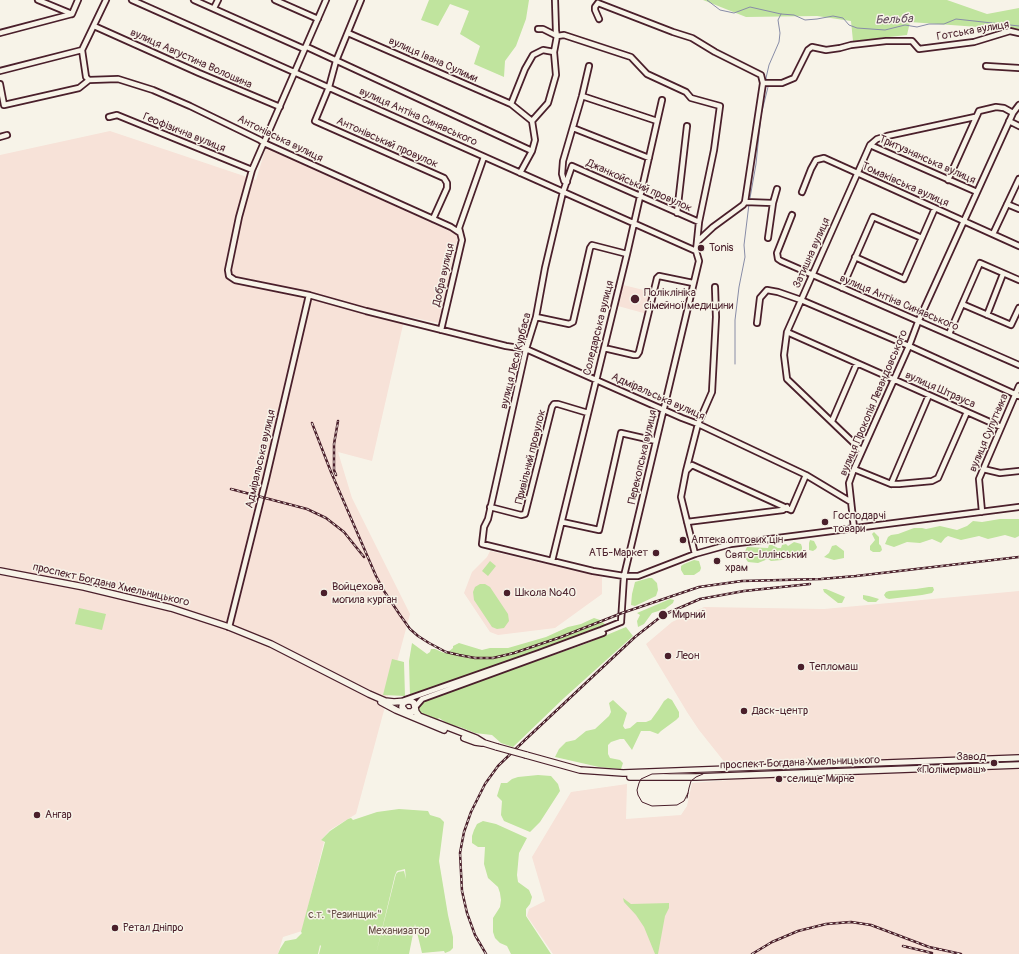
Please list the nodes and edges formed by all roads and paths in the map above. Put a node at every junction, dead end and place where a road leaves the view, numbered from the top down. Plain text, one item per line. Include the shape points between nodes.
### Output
1 (38, 0) edge
2 (78, 0) edge
3 (106, 0) edge
4 (132, 0) edge
5 (194, 0) edge
6 (218, 0) edge
7 (276, 0) edge
8 (293, 0) edge
9 (326, 0) edge
10 (361, 0) edge
11 (554, 0) edge
12 (597, 1) edge
13 (290, 6) junction
14 (214, 8) junction
15 (72, 14) junction
16 (318, 19) junction
17 (599, 19) dead end
18 (94, 26) junction
19 (538, 29) dead end
20 (0, 33) edge
21 (348, 33) junction
22 (1019, 33) edge
23 (557, 36) junction
24 (307, 47) junction
25 (82, 50) junction
26 (554, 52) junction
27 (336, 61) junction
28 (589, 66) dead end
29 (986, 66) dead end
30 (1019, 68) edge
31 (0, 70) edge
32 (295, 73) junction
33 (88, 80) junction
34 (767, 82) junction
35 (0, 84) edge
36 (329, 88) junction
37 (582, 96) junction
38 (662, 100) dead end
39 (510, 104) junction
40 (1019, 106) edge
41 (280, 107) junction
42 (1013, 113) junction
43 (977, 115) junction
44 (109, 117) dead end
45 (532, 121) junction
46 (657, 121) junction
47 (1009, 121) junction
48 (687, 126) dead end
49 (1019, 126) edge
50 (573, 128) junction
51 (7, 135) dead end
52 (0, 138) edge
53 (264, 143) junction
54 (870, 144) junction
55 (532, 151) junction
56 (484, 157) junction
57 (649, 158) junction
58 (572, 166) joint
59 (252, 170) junction
60 (520, 173) junction
61 (857, 174) junction
62 (1019, 179) edge
63 (948, 180) junction
64 (566, 182) junction
65 (777, 189) dead end
66 (563, 192) junction
67 (802, 192) dead end
68 (977, 192) junction
69 (640, 197) junction
70 (745, 202) junction
71 (773, 203) junction
72 (1008, 204) junction
73 (935, 208) junction
74 (1019, 210) edge
75 (677, 213) junction
76 (792, 215) dead end
77 (433, 220) junction
78 (964, 221) junction
79 (634, 222) junction
80 (699, 222) junction
81 (460, 233) junction
82 (994, 234) junction
83 (768, 238) dead end
84 (922, 238) junction
85 (698, 241) junction
86 (1019, 246) edge
87 (696, 251) junction
88 (627, 254) junction
89 (855, 257) junction
90 (1003, 274) junction
91 (813, 276) junction
92 (1019, 280) edge
93 (693, 283) junction
94 (716, 287) dead end
95 (842, 288) junction
96 (309, 295) junction
97 (802, 300) junction
98 (962, 304) junction
99 (1019, 308) edge
100 (987, 315) junction
101 (536, 317) junction
102 (918, 322) junction
103 (757, 324) dead end
104 (441, 330) junction
105 (787, 332) junction
106 (949, 334) junction
107 (909, 346) junction
108 (604, 348) junction
109 (526, 349) junction
110 (857, 363) junction
111 (1019, 365) edge
112 (596, 379) junction
113 (894, 380) junction
114 (1019, 386) edge
115 (929, 395) junction
116 (1017, 395) edge
117 (664, 410) junction
118 (967, 412) junction
119 (588, 413) junction
120 (832, 421) junction
121 (698, 424) junction
122 (1001, 427) junction
123 (656, 442) junction
124 (861, 450) junction
125 (854, 468) junction
126 (983, 469) junction
127 (686, 471) junction
128 (1019, 471) edge
129 (806, 475) junction
130 (891, 484) junction
131 (851, 502) junction
132 (490, 507) junction
133 (1019, 507) edge
134 (787, 508) junction
135 (982, 512) junction
136 (562, 522) junction
137 (687, 522) junction
138 (854, 528) junction
139 (695, 554) junction
140 (552, 561) junction
141 (0, 571) edge
142 (624, 576) junction
143 (621, 622) junction
144 (229, 627) junction
145 (458, 682) junction
146 (369, 694) junction
147 (408, 700) junction
148 (381, 702) junction
149 (398, 702) junction
150 (415, 708) junction
151 (408, 714) junction
152 (484, 743) junction
153 (1019, 758) edge
154 (1019, 765) edge
155 (583, 769) junction

1 - 15 street
2 - 15 street
3 - 18 street
4 - 32 street, вулиця Антіна Синявського
5 - 14 street, вулиця Антіна Синявського
6 - 14 street
7 - 13 street
8 - 13 street
9 - 16 street
10 - 21 street
11 - 23 street
12 - 17 street via 595,10
12 - 34 street via 692,38 761,75
13 - 16 street
14 - 24 street, вулиця Антіна Синявського via 302,48
15 - 20 street
16 - 24 street
18 - 25 street
18 - 41 street, вулиця Августина Волошина
19 - 23 street
21 - 27 street
21 - 39 street, вулиця Івана Сулими
22 - 34 street, Готська вулиця via 1010,31 974,42 919,49 912,41 886,41 826,50 812,47 794,78 782,83
23 - 26 street
23 - 80 street via 564,35 631,57 647,74 686,92 691,98 720,106
24 - 27 street, вулиця Антіна Синявського
24 - 32 street
25 - 31 street
25 - 33 street
26 - 39 street via 543,50 533,55 524,69
26 - 45 street via 556,75 552,93 548,104
27 - 36 street
27 - 55 street, вулиця Антіна Синявського
28 - 37 street, вулиця Леся Курбаса
29 - 30 street
32 - 36 street, вулиця Антіна Синявського
32 - 41 street
33 - 35 street via 79,88 4,105
33 - 53 street, Антонівська вулиця via 118,79 153,90
34 - 70 street
36 - 56 street, вулиця Антіна Синявського
36 - 77 street, Антонівський провулок via 315,121 444,178 448,183
37 - 46 street
37 - 50 street, вулиця Леся Курбаса
38 - 46 street, Соледарська вулиця
39 - 45 street, вулиця Івана Сулими
40 - 42 street, вулиця Прокопія Левандовського
41 - 53 street
42 - 43 street via 996,107 981,110
42 - 47 street, вулиця Прокопія Левандовського
43 - 54 street via 887,136
43 - 63 street
44 - 59 street, Геофізична вулиця via 117,115
45 - 55 street via 535,140
46 - 57 street, Соледарська вулиця
47 - 49 street
47 - 68 street, вулиця Прокопія Левандовського
48 - 75 street
50 - 57 street
50 - 64 street, вулиця Леся Курбаса via 563,161 562,174
51 - 52 street
53 - 59 street
53 - 77 street, Антонівська вулиця
54 - 61 street, Затишна вулиця
54 - 63 street, Тритузнянська вулиця
55 - 60 street
56 - 60 street, вулиця Антіна Синявського
56 - 81 street, Добра вулиця
57 - 69 street, Соледарська вулиця
58 - 64 street, вулиця Леся Курбаса
58 - 69 street, Джанкойський провулок
59 - 96 street, Адміральська вулиця via 239,217 229,276 235,280
60 - 66 street, вулиця Антіна Синявського
61 - 67 street, Томаківська вулиця via 824,158 816,160
61 - 73 street, Томаківська вулиця
61 - 91 street, Затишна вулиця
62 - 72 street
63 - 68 street, Тритузнянська вулиця
64 - 66 street, вулиця Леся Курбаса
65 - 71 street
66 - 79 street, вулиця Антіна Синявського
66 - 101 street, вулиця Леся Курбаса
68 - 78 street, вулиця Прокопія Левандовського
69 - 75 street, Джанкойський провулок
69 - 79 street, Соледарська вулиця
70 - 71 street
70 - 85 street
71 - 83 street
72 - 74 street
72 - 82 street
73 - 78 street, Томаківська вулиця
73 - 84 street
75 - 80 street, Джанкойський провулок
76 - 91 street, вулиця Антіна Синявського via 777,253 778,259
77 - 81 street, Антонівська вулиця
78 - 82 street, Томаківська вулиця
78 - 102 street, вулиця Прокопія Левандовського
79 - 87 street, вулиця Антіна Синявського
79 - 88 street, Соледарська вулиця
80 - 85 street, Перекопська вулиця
81 - 104 street, Добра вулиця via 462,240
82 - 86 street, Томаківська вулиця
84 - 89 street via 873,217
84 - 89 street via 904,279
85 - 87 street, Перекопська вулиця
87 - 93 street, Перекопська вулиця via 699,261
88 - 101 street via 592,245 573,322 569,324
88 - 108 street, Соледарська вулиця
89 - 95 street
90 - 92 street
90 - 98 street via 980,263
90 - 100 street
91 - 95 street, вулиця Антіна Синявського
91 - 97 street, Затишна вулиця
93 - 108 street via 659,276 639,352 634,355
93 - 117 street, Перекопська вулиця
94 - 121 street via 712,392
95 - 102 street, вулиця Антіна Синявського
96 - 104 street, Адміральська вулиця
96 - 144 street, Адміральська вулиця
97 - 103 street via 767,290 760,298
97 - 105 street, Затишна вулиця
97 - 107 street
98 - 100 street
98 - 106 street
99 - 100 street via 1011,326
101 - 109 street, вулиця Леся Курбаса
102 - 106 street, вулиця Антіна Синявського
102 - 107 street, вулиця Прокопія Левандовського
104 - 109 street, Адміральська вулиця
105 - 110 street, вулиця Штрауса
105 - 120 street, Затишна вулиця via 784,355 787,379
106 - 111 street, вулиця Антіна Синявського
107 - 113 street, вулиця Прокопія Левандовського
107 - 116 street
108 - 112 street, Соледарська вулиця
109 - 112 street, Адміральська вулиця
109 - 132 street, вулиця Леся Курбаса
110 - 113 street, вулиця Штрауса
110 - 120 street
112 - 117 street, Адміральська вулиця
112 - 119 street, Соледарська вулиця
113 - 115 street, вулиця Штрауса
113 - 124 street, вулиця Прокопія Левандовського
114 - 116 street, вулиця Супутника
115 - 118 street, вулиця Штрауса
115 - 130 street
116 - 122 street, вулиця Супутника
117 - 121 street, Адміральська вулиця
117 - 123 street, Перекопська вулиця
118 - 122 street, вулиця Штрауса
118 - 130 street via 938,478 932,481
119 - 132 street, Привільний провулок via 554,404 525,514
119 - 136 street, Соледарська вулиця
120 - 124 street, Затишна вулиця
121 - 127 street
121 - 129 street, Адміральська вулиця
122 - 126 street, вулиця Супутника
123 - 136 street via 621,433 599,530
123 - 142 street, Перекопська вулиця
124 - 125 street, вулиця Прокопія Левандовського
125 - 130 street
125 - 131 street, вулиця Прокопія Левандовського via 849,483
126 - 128 street via 1000,473
126 - 135 street, вулиця Супутника via 978,479
127 - 134 street via 692,465
127 - 137 street via 681,497
129 - 131 street, Адміральська вулиця
129 - 134 street via 791,510
131 - 138 street, вулиця Прокопія Левандовського
132 - 140 street, вулиця Леся Курбаса via 482,544
133 - 135 street
134 - 137 street
135 - 138 street
136 - 140 street, Соледарська вулиця
137 - 139 street
138 - 139 street via 731,544
139 - 142 street via 638,576
140 - 142 street
141 - 144 main road, проспект Богдана Хмельницького via 171,608
142 - 143 street, Перекопська вулиця
143 - 145 street
143 - 150 street via 585,640 422,699
144 - 146 main road, проспект Богдана Хмельницького via 271,644
145 - 147 street
145 - 149 street
146 - 148 main road, проспект Богдана Хмельницького
146 - 149 main road, проспект Богдана Хмельницького via 388,702
147 - 149 main road, проспект Богдана Хмельницького
147 - 150 main road, проспект Богдана Хмельницького via 414,703
147 - 151 main road via 403,705
148 - 151 main road, проспект Богдана Хмельницького
148 - 151 main road, проспект Богдана Хмельницького
150 - 151 main road
150 - 152 main road, проспект Богдана Хмельницького via 419,716
151 - 152 main road, проспект Богдана Хмельницького via 475,742
152 - 155 main road, проспект Богдана Хмельницького, bridge
153 - 155 main road, проспект Богдана Хмельницького via 623,774
154 - 155 main road, проспект Богдана Хмельницького via 696,777 630,777 602,775

